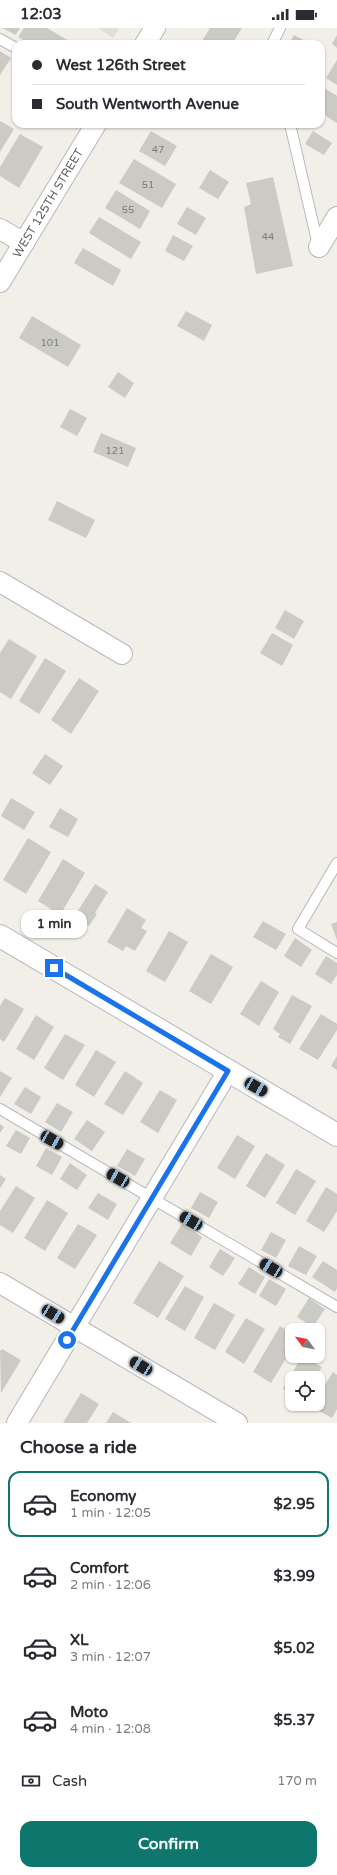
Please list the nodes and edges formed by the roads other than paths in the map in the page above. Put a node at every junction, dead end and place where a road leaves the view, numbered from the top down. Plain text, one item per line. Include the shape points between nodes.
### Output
1 (155, 28) edge
2 (280, 28) edge
3 (0, 39) edge
4 (148, 40) edge
5 (274, 40) edge
6 (12, 46) edge
7 (94, 128) edge
8 (291, 128) edge
9 (337, 217) edge
10 (0, 229) edge
11 (24, 243) junction
12 (319, 247) joint
13 (0, 282) edge
14 (0, 582) edge
15 (122, 654) dead end
16 (337, 862) edge
17 (0, 936) edge
18 (337, 952) edge
19 (228, 1071) junction
20 (0, 1109) edge
21 (337, 1135) edge
22 (152, 1198) junction
23 (0, 1283) edge
24 (337, 1307) edge
25 (74, 1327) junction
26 (17, 1423) edge
27 (237, 1423) edge

1 - 4 street
2 - 5 lane
3 - 6 lane
7 - 11 street, WEST 125TH STREET
8 - 12 lane
9 - 12 street
10 - 11 street
11 - 13 street, WEST 125TH STREET
14 - 15 street
16 - 18 lane via 298,930
17 - 19 street
19 - 21 street
19 - 22 street
20 - 22 lane
22 - 24 lane
22 - 25 street
23 - 25 street
25 - 26 street
25 - 27 street

